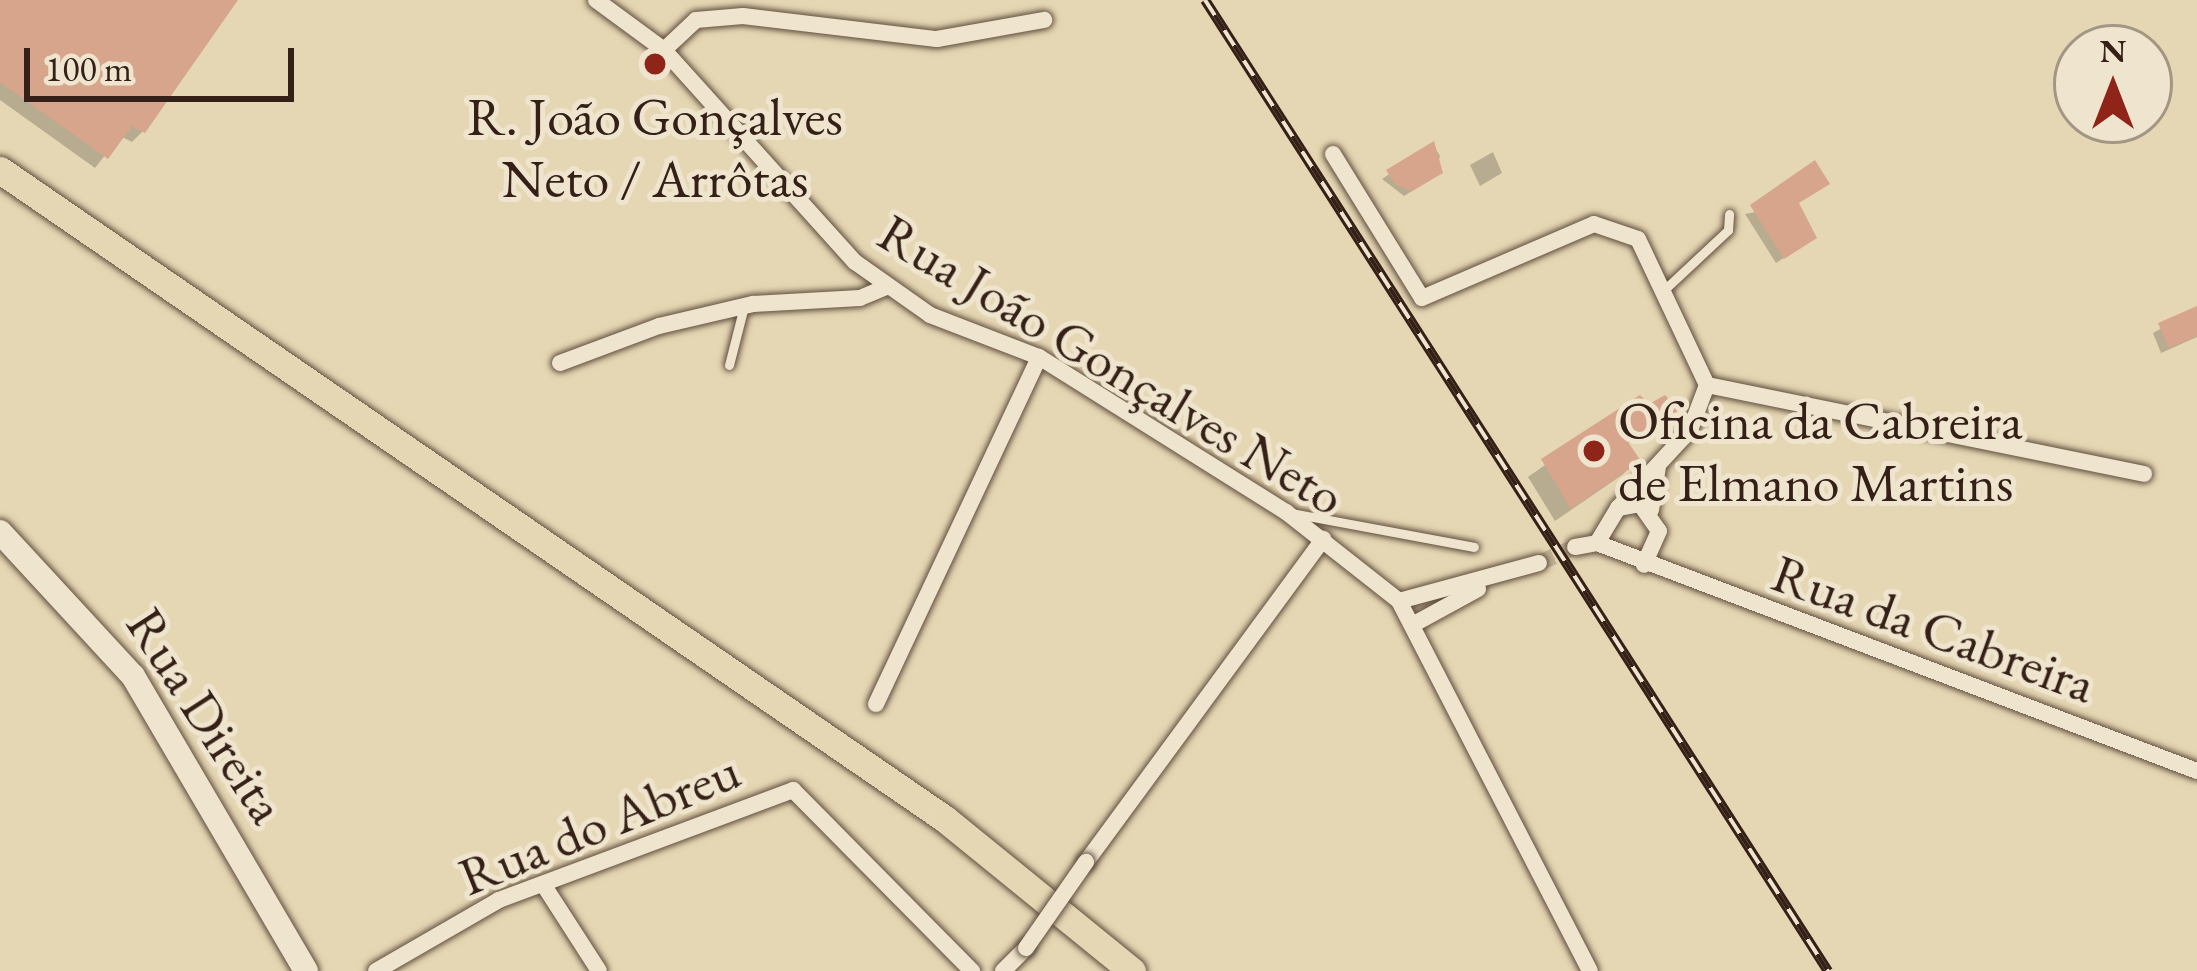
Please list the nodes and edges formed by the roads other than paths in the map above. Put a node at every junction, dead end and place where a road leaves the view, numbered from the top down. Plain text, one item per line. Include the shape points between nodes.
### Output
1 (596, 0) edge
2 (1044, 20) dead end
3 (664, 50) junction
4 (1333, 154) dead end
5 (0, 170) edge
6 (1729, 214) dead end
7 (888, 286) junction
8 (1665, 290) junction
9 (744, 306) junction
10 (1039, 357) junction
11 (560, 363) dead end
12 (729, 365) dead end
13 (1707, 385) junction
14 (1658, 466) junction
15 (2144, 474) dead end
16 (1618, 508) junction
17 (1651, 510) junction
18 (1286, 512) junction
19 (0, 532) edge
20 (1323, 539) junction
21 (1597, 544) junction
22 (1474, 547) dead end
23 (1575, 547) tunnel mouth
24 (1539, 563) tunnel mouth
25 (1644, 565) junction
26 (1489, 582) junction
27 (1399, 601) junction
28 (1414, 624) junction
29 (875, 704) dead end
30 (2197, 771) edge
31 (543, 884) junction
32 (306, 971) edge
33 (376, 971) edge
34 (599, 971) edge
35 (972, 971) edge
36 (1003, 971) edge
37 (1132, 971) edge
38 (1590, 971) edge

1 - 3 street, Rua João Gonçalves Neto
2 - 3 street via 938,38 743,16 696,20
3 - 7 street, Rua João Gonçalves Neto via 855,262
4 - 8 street via 1422,298 1594,224 1638,238
5 - 37 main road via 945,819
6 - 8 lane via 1728,230
7 - 9 street via 860,298
7 - 10 street, Rua João Gonçalves Neto via 929,315
8 - 13 street
9 - 11 street
9 - 12 lane
10 - 18 street, Rua João Gonçalves Neto
10 - 29 street
13 - 14 street via 1690,430
13 - 15 street
14 - 16 street
14 - 17 street
16 - 17 street
16 - 21 street
17 - 25 street via 1659,531
18 - 20 street, Rua João Gonçalves Neto
18 - 22 lane
19 - 32 main road, Rua Direita via 133,676
20 - 27 street, Rua João Gonçalves Neto
20 - 36 street, bridge
21 - 23 street
21 - 25 street, Rua da Cabreira
24 - 26 street
25 - 30 street, Rua da Cabreira
26 - 27 street
26 - 28 street
27 - 28 street, Rua João Gonçalves Neto
28 - 38 street, Rua João Gonçalves Neto
31 - 33 street, Rua do Abreu via 499,900
31 - 34 street
31 - 35 street, Rua do Abreu via 793,790

